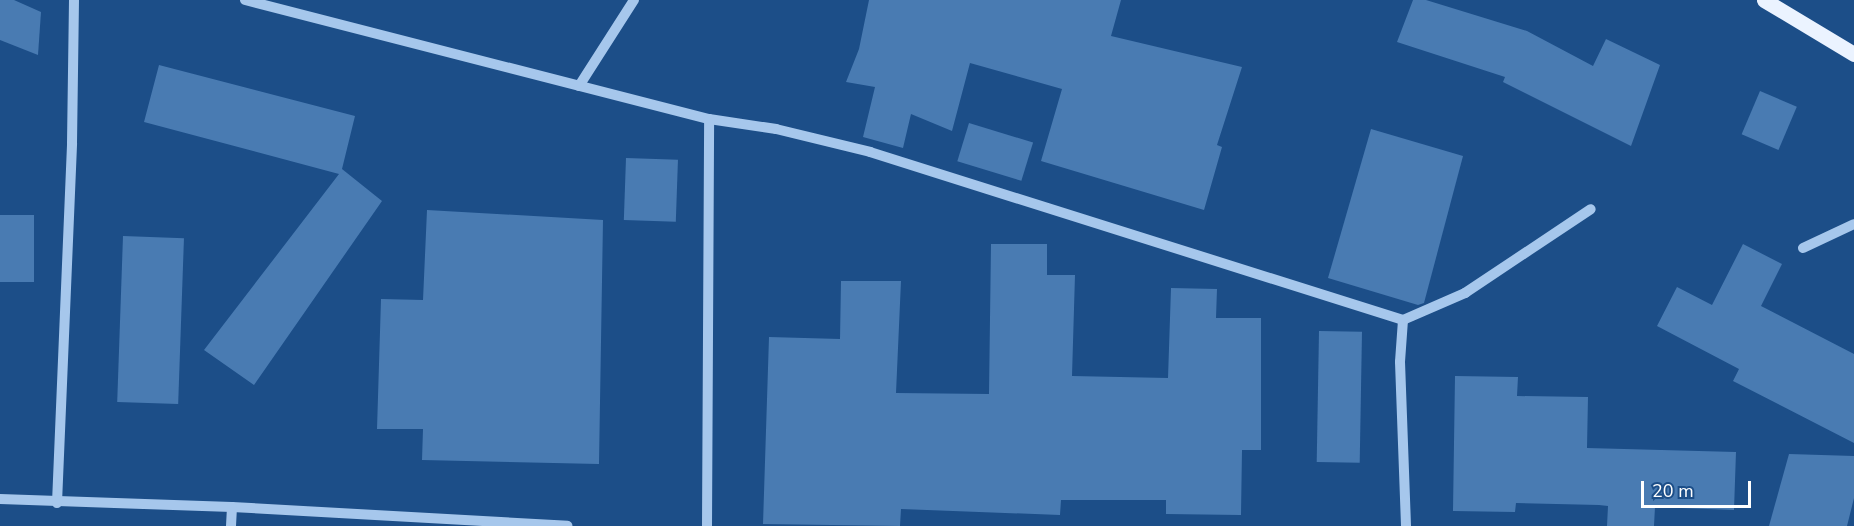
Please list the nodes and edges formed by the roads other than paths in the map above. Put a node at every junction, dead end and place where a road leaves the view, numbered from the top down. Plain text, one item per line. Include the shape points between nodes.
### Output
1 (74, 0) edge
2 (245, 0) edge
3 (634, 0) edge
4 (1764, 0) edge
5 (1854, 54) edge
6 (579, 86) junction
7 (709, 119) junction
8 (1592, 209) dead end
9 (1854, 224) edge
10 (1803, 248) dead end
11 (1403, 320) junction
12 (0, 499) edge
13 (57, 503) junction
14 (232, 507) junction
15 (231, 526) edge
16 (567, 526) edge
17 (707, 526) edge
18 (1406, 526) edge

1 - 13 street
2 - 6 street
3 - 6 street
4 - 5 main road
6 - 7 street
7 - 11 street via 776,129 870,152
7 - 17 street
8 - 11 street via 1465,293
9 - 10 street
11 - 18 street via 1400,362
12 - 13 street
13 - 14 street
14 - 15 street
14 - 16 street

